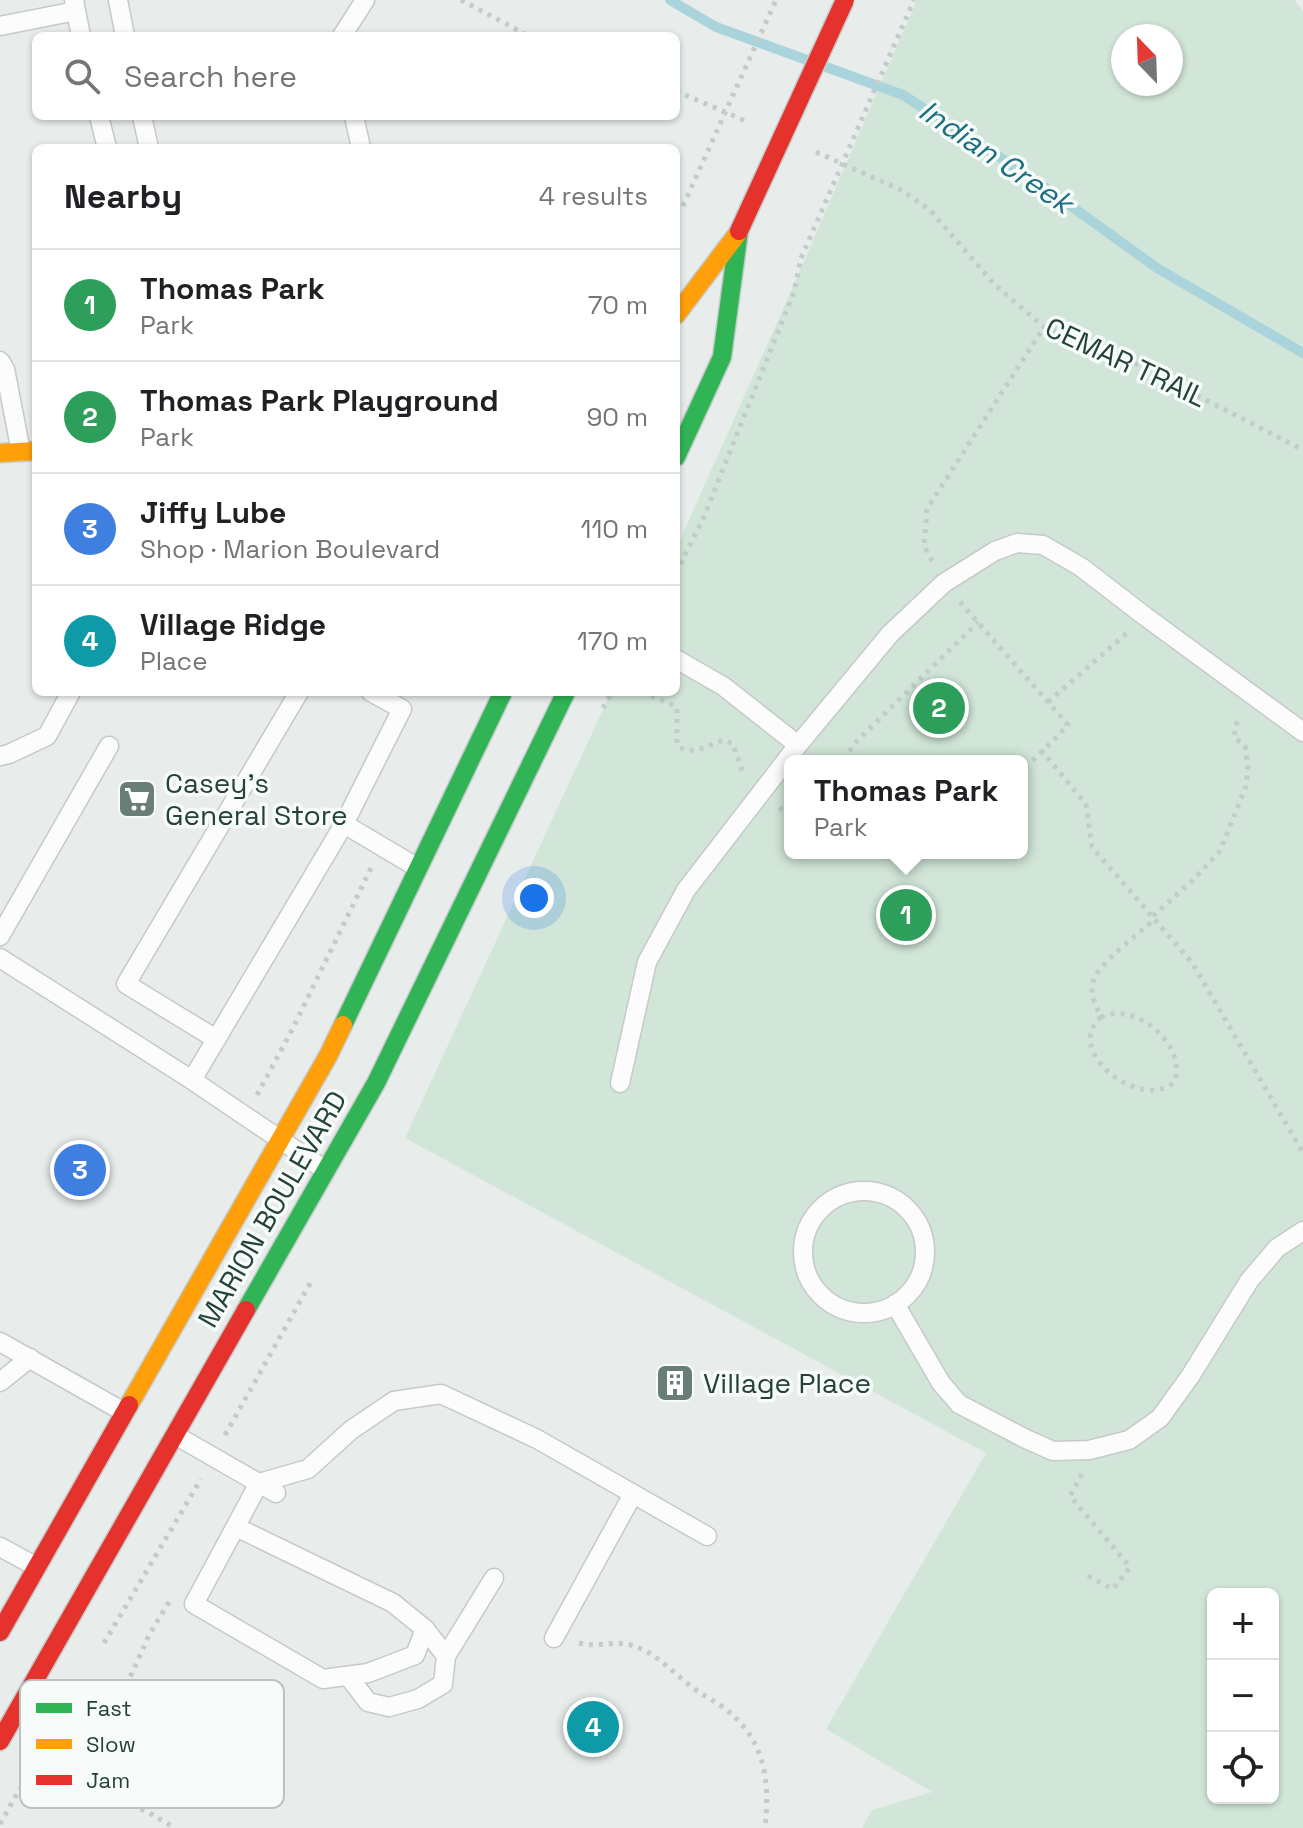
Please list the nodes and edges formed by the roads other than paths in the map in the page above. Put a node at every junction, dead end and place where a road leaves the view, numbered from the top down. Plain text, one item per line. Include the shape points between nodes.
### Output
1 (118, 0) edge
2 (365, 0) edge
3 (845, 0) edge
4 (75, 6) edge
5 (0, 26) edge
6 (80, 32) edge
7 (124, 32) edge
8 (345, 32) edge
9 (100, 120) edge
10 (143, 120) edge
11 (355, 120) edge
12 (106, 144) edge
13 (148, 144) edge
14 (360, 144) edge
15 (739, 231) junction
16 (680, 310) edge
17 (0, 361) edge
18 (680, 448) edge
19 (29, 452) edge
20 (0, 453) edge
21 (680, 661) edge
22 (69, 696) edge
23 (297, 696) edge
24 (378, 696) edge
25 (501, 696) edge
26 (564, 696) edge
27 (1303, 732) edge
28 (798, 745) junction
29 (109, 746) dead end
30 (790, 755) edge
31 (0, 756) edge
32 (784, 763) edge
33 (344, 824) junction
34 (418, 868) junction
35 (0, 936) edge
36 (0, 958) edge
37 (216, 1039) junction
38 (192, 1080) junction
39 (620, 1083) dead end
40 (280, 1139) junction
41 (326, 1171) junction
42 (1303, 1231) edge
43 (895, 1304) junction
44 (0, 1342) edge
45 (30, 1358) junction
46 (0, 1382) edge
47 (124, 1412) junction
48 (175, 1435) junction
49 (259, 1483) junction
50 (276, 1493) dead end
51 (633, 1494) junction
52 (236, 1527) junction
53 (707, 1536) dead end
54 (0, 1547) edge
55 (37, 1567) junction
56 (494, 1578) dead end
57 (425, 1629) junction
58 (0, 1632) edge
59 (556, 1633) road end
60 (446, 1656) junction
61 (348, 1676) junction
62 (35, 1680) edge
63 (20, 1706) edge
64 (0, 1741) edge

1 - 7 lane
2 - 8 lane
3 - 15 main road, bridge
4 - 5 lane
4 - 6 lane
9 - 12 lane
10 - 13 lane
11 - 14 lane
15 - 16 main road
15 - 18 main road via 722,357
17 - 19 lane
19 - 20 main road
21 - 28 lane via 723,686
22 - 31 lane via 47,736
23 - 37 lane via 126,984
24 - 33 lane via 402,709
25 - 34 main road, MARION BOULEVARD
26 - 41 main road, MARION BOULEVARD via 376,1083
27 - 28 lane via 1081,567 1043,545 1017,543 944,583 890,634
28 - 30 lane
29 - 35 lane
32 - 39 lane via 686,890 647,962
33 - 34 lane
33 - 37 lane
34 - 40 main road, MARION BOULEVARD via 328,1056
36 - 38 lane
37 - 38 lane
38 - 40 lane
40 - 41 lane
40 - 47 main road, MARION BOULEVARD
41 - 48 main road, MARION BOULEVARD
42 - 43 lane via 1277,1248 1249,1281 1160,1418 1129,1440 1097,1449 1053,1451 959,1404
43 - 43 lane via 854,1313 834,1306 812,1284 802,1254 805,1233 831,1201 869,1191 904,1206 916,1221 925,1257 910,1292
44 - 45 lane
45 - 46 lane
45 - 47 lane
47 - 55 main road, MARION BOULEVARD
48 - 49 lane
48 - 62 main road, MARION BOULEVARD
49 - 50 lane
49 - 51 lane via 308,1469 394,1401 441,1394 537,1439
49 - 52 lane
51 - 53 lane
51 - 59 lane
52 - 57 lane via 393,1603
52 - 61 lane via 194,1604 323,1679
54 - 55 lane
55 - 58 main road, MARION BOULEVARD
56 - 60 lane
57 - 60 lane
57 - 61 lane via 415,1655
60 - 61 lane via 443,1684 418,1699 389,1707 368,1702
63 - 64 main road, MARION BOULEVARD

